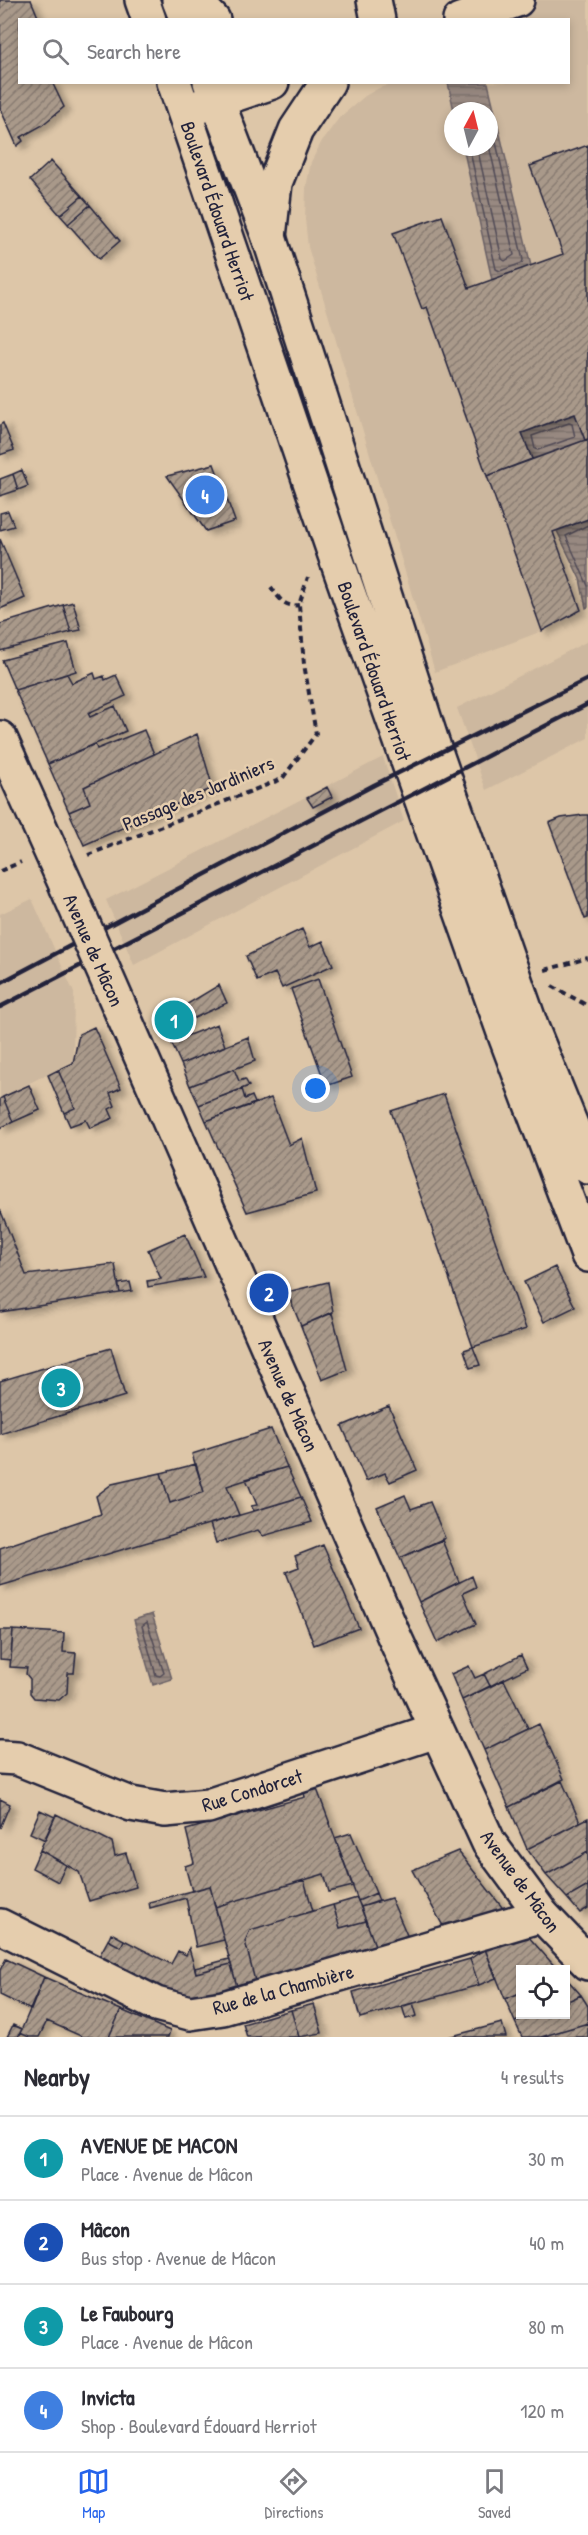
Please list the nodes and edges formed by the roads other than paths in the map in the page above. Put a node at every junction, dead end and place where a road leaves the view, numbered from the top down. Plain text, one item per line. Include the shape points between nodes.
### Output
1 (142, 0) edge
2 (179, 0) edge
3 (194, 0) edge
4 (374, 0) edge
5 (148, 18) edge
6 (186, 18) edge
7 (211, 18) edge
8 (378, 18) edge
9 (259, 84) edge
10 (327, 84) edge
11 (214, 91) edge
12 (179, 97) edge
13 (269, 237) junction
14 (0, 738) edge
15 (588, 1167) edge
16 (588, 1255) edge
17 (436, 1731) junction
18 (0, 1757) edge
19 (542, 1915) junction
20 (0, 1926) edge
21 (588, 1963) edge

1 - 5 main road
2 - 6 main road
3 - 7 main road
4 - 8 main road
9 - 11 main road
10 - 13 main road via 296,130 275,183
11 - 12 main road
11 - 13 main road, Boulevard Édouard Herriot
12 - 16 main road, Boulevard Édouard Herriot via 346,589
13 - 15 main road, Boulevard Édouard Herriot via 433,745 532,1029
14 - 17 main road, Avenue de Mâcon, bridge
17 - 18 main road, Rue Condorcet via 207,1806 165,1810 130,1804 17,1758
17 - 19 main road, Avenue de Mâcon via 489,1843
19 - 20 main road, Rue de la Chambière via 223,2008 190,2013 156,2004
19 - 21 main road, Avenue de Mâcon

